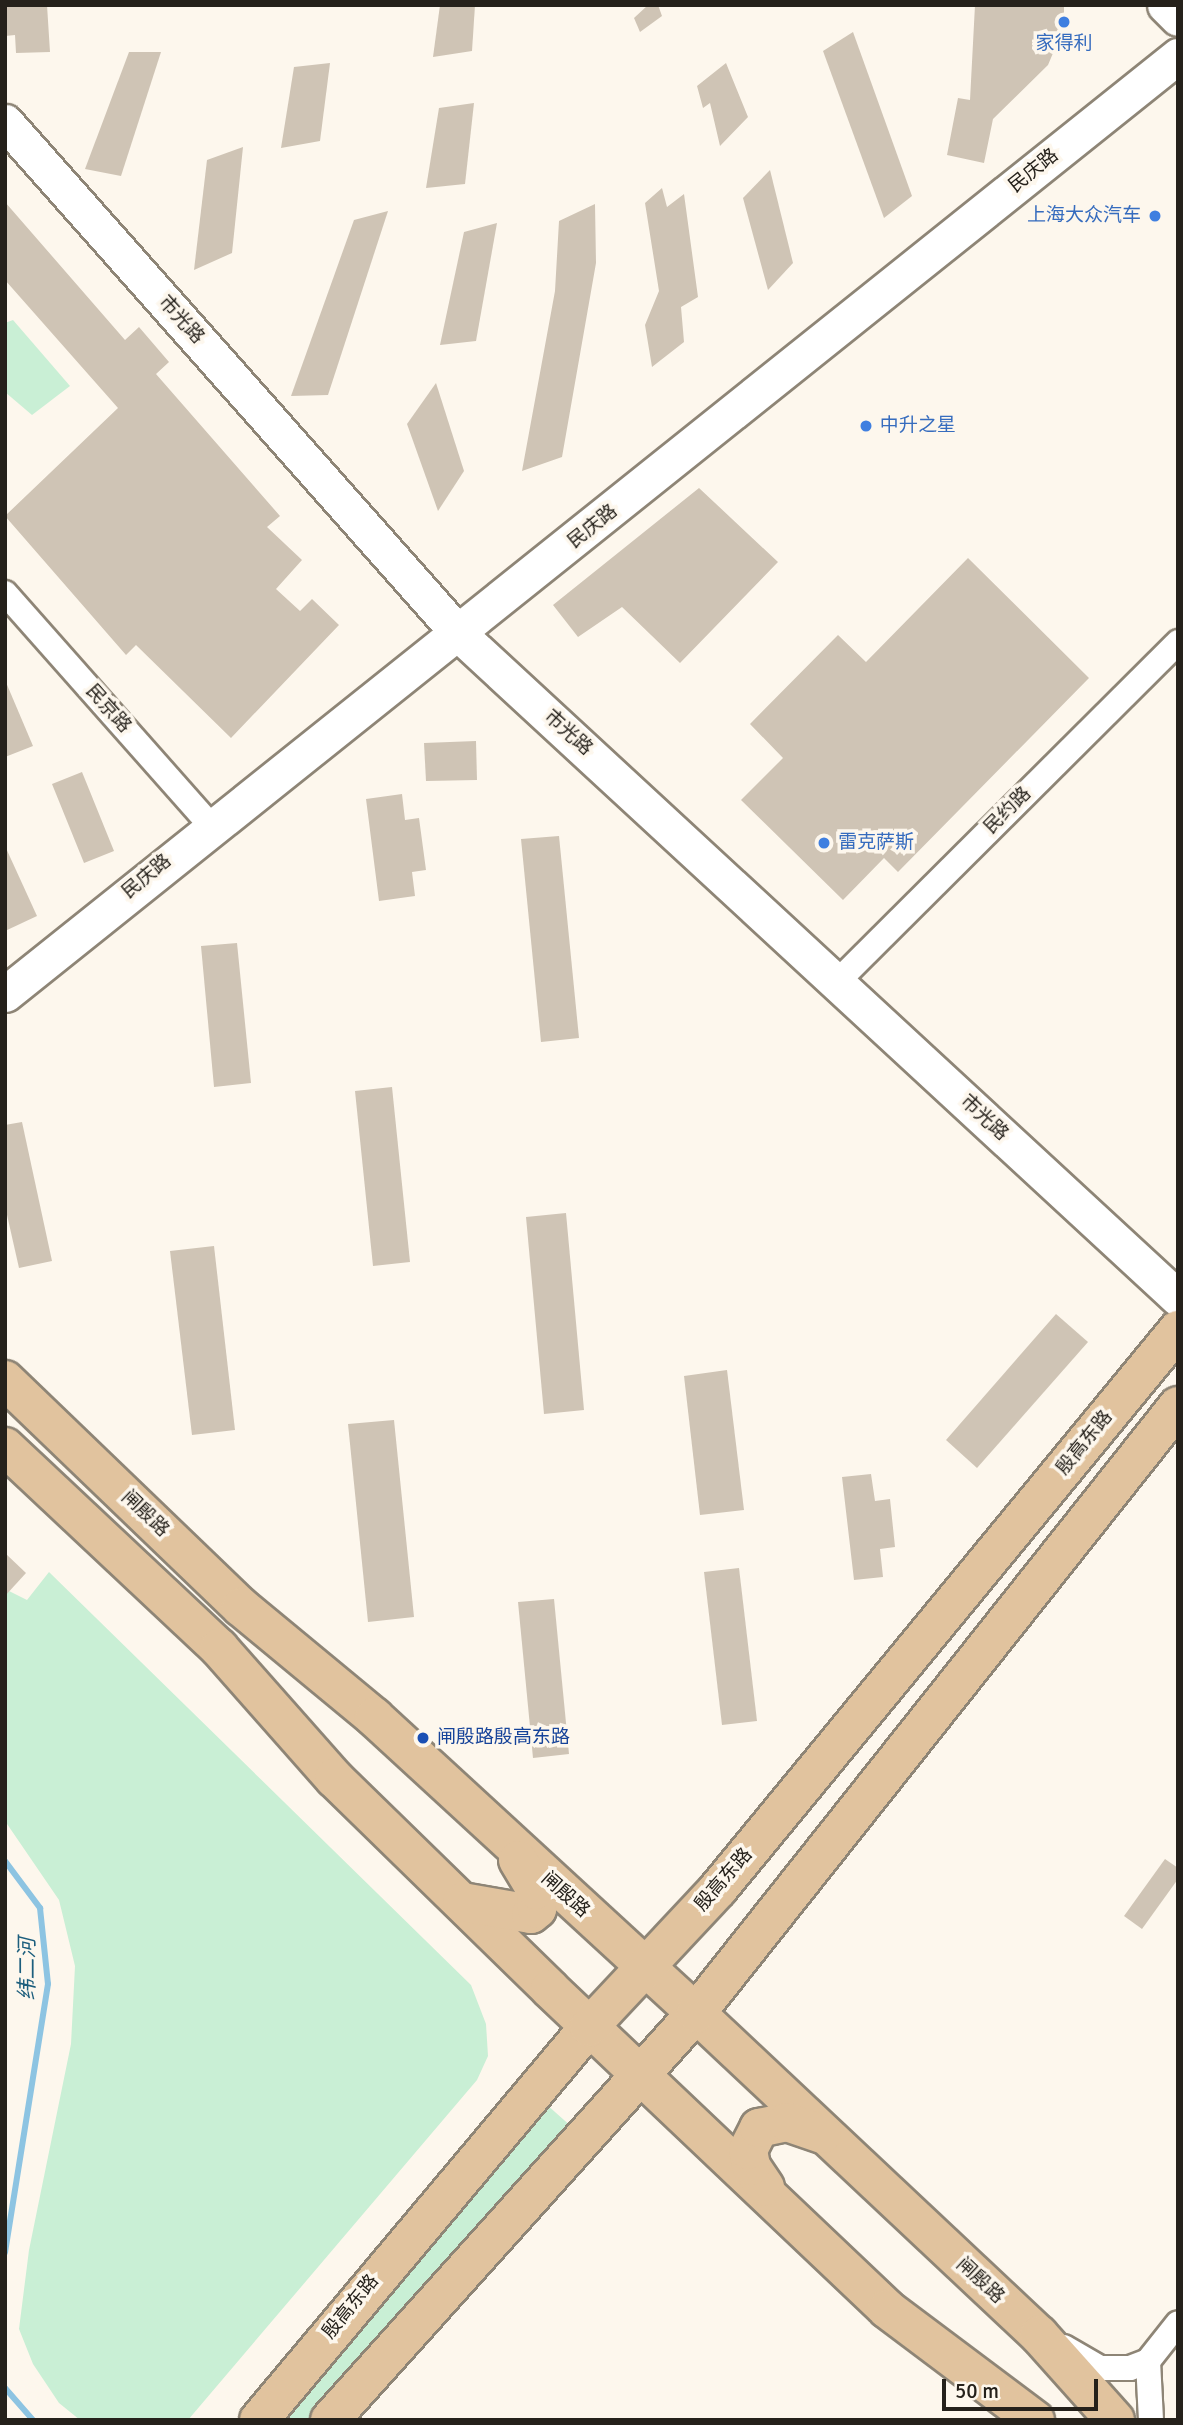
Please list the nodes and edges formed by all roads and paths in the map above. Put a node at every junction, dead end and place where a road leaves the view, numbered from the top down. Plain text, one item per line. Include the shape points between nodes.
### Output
1 (1165, 5) edge
2 (1178, 19) edge
3 (1178, 56) edge
4 (5, 122) edge
5 (5, 593) edge
6 (460, 635) junction
7 (1178, 642) edge
8 (210, 825) junction
9 (839, 980) junction
10 (5, 994) edge
11 (1178, 1298) edge
12 (1178, 1330) edge
13 (5, 1380) edge
14 (1178, 1406) edge
15 (5, 1447) edge
16 (494, 1832) junction
17 (460, 1901) junction
18 (644, 1966) junction
19 (696, 2013) junction
20 (589, 2027) junction
21 (642, 2075) junction
22 (824, 2135) junction
23 (770, 2194) junction
24 (1178, 2323) edge
25 (1039, 2335) junction
26 (1148, 2361) junction
27 (259, 2420) edge
28 (330, 2420) edge
29 (1035, 2420) edge
30 (1115, 2420) edge
31 (1151, 2420) edge

1 - 2 street
3 - 6 street, 民庆路
4 - 6 street, 市光路
5 - 8 street, 民京路
6 - 8 street, 民庆路
6 - 9 street, 市光路
7 - 9 street, 民约路
8 - 10 street, 民庆路
9 - 11 street, 市光路
12 - 18 main road, 殷高东路 via 719,1889
13 - 16 main road, 闸殷路 via 242,1607 374,1717
14 - 19 main road
15 - 17 main road via 219,1648 334,1778
16 - 17 main road via 530,1878 537,1909 520,1915
16 - 18 main road, 闸殷路
17 - 20 main road
18 - 19 main road, 闸殷路
18 - 20 main road, 殷高东路
19 - 21 main road
19 - 22 main road, 闸殷路
20 - 21 main road
20 - 27 main road, 殷高东路
21 - 23 main road
21 - 28 main road
22 - 23 main road via 787,2122 759,2129 750,2140 751,2166
22 - 25 main road, 闸殷路
23 - 29 main road via 887,2309
24 - 26 street
25 - 26 street via 1100,2368 1130,2368
25 - 30 main road, 闸殷路
26 - 31 street

